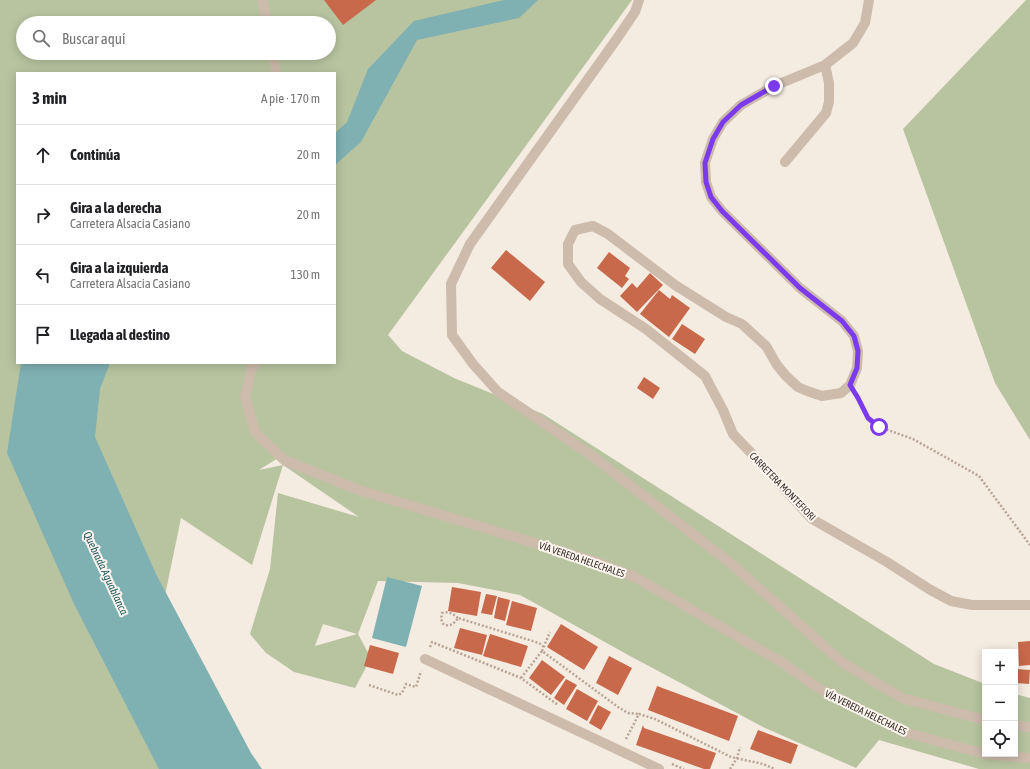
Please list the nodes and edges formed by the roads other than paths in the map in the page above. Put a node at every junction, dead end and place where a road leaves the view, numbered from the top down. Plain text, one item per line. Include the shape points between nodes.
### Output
1 (262, 0) edge
2 (639, 0) edge
3 (869, 0) edge
4 (265, 16) edge
5 (273, 60) edge
6 (825, 65) junction
7 (276, 72) edge
8 (785, 162) dead end
9 (255, 364) edge
10 (1030, 605) edge
11 (425, 659) dead end
12 (982, 719) edge
13 (1018, 725) edge
14 (1030, 727) edge
15 (982, 753) edge
16 (1018, 757) edge
17 (1030, 758) edge
18 (659, 769) edge

1 - 4 street
2 - 12 street via 616,40 470,244 451,284 452,335 498,392 591,455 734,566 843,662 902,698
3 - 6 street via 865,23 853,44
5 - 7 street
6 - 8 street via 830,83 826,113
6 - 10 street, CARRETERA MONTEFIORI via 774,86 741,105 723,122 713,139 705,163 706,182 711,197 722,211 800,288 842,321 854,336 858,351 857,368 850,385 841,393 822,396 798,386 781,370 766,346 742,324 675,286 608,234 593,226 575,230 568,244 568,264 581,282 600,299 646,329 705,376 733,434 812,519 950,601 972,605
9 - 15 street, VÍA VEREDA HELECHALES via 251,370 245,397 256,432 284,460 359,490 594,561 637,578 782,663 818,688 898,729
11 - 18 street
13 - 14 street
16 - 17 street, VÍA VEREDA HELECHALES

